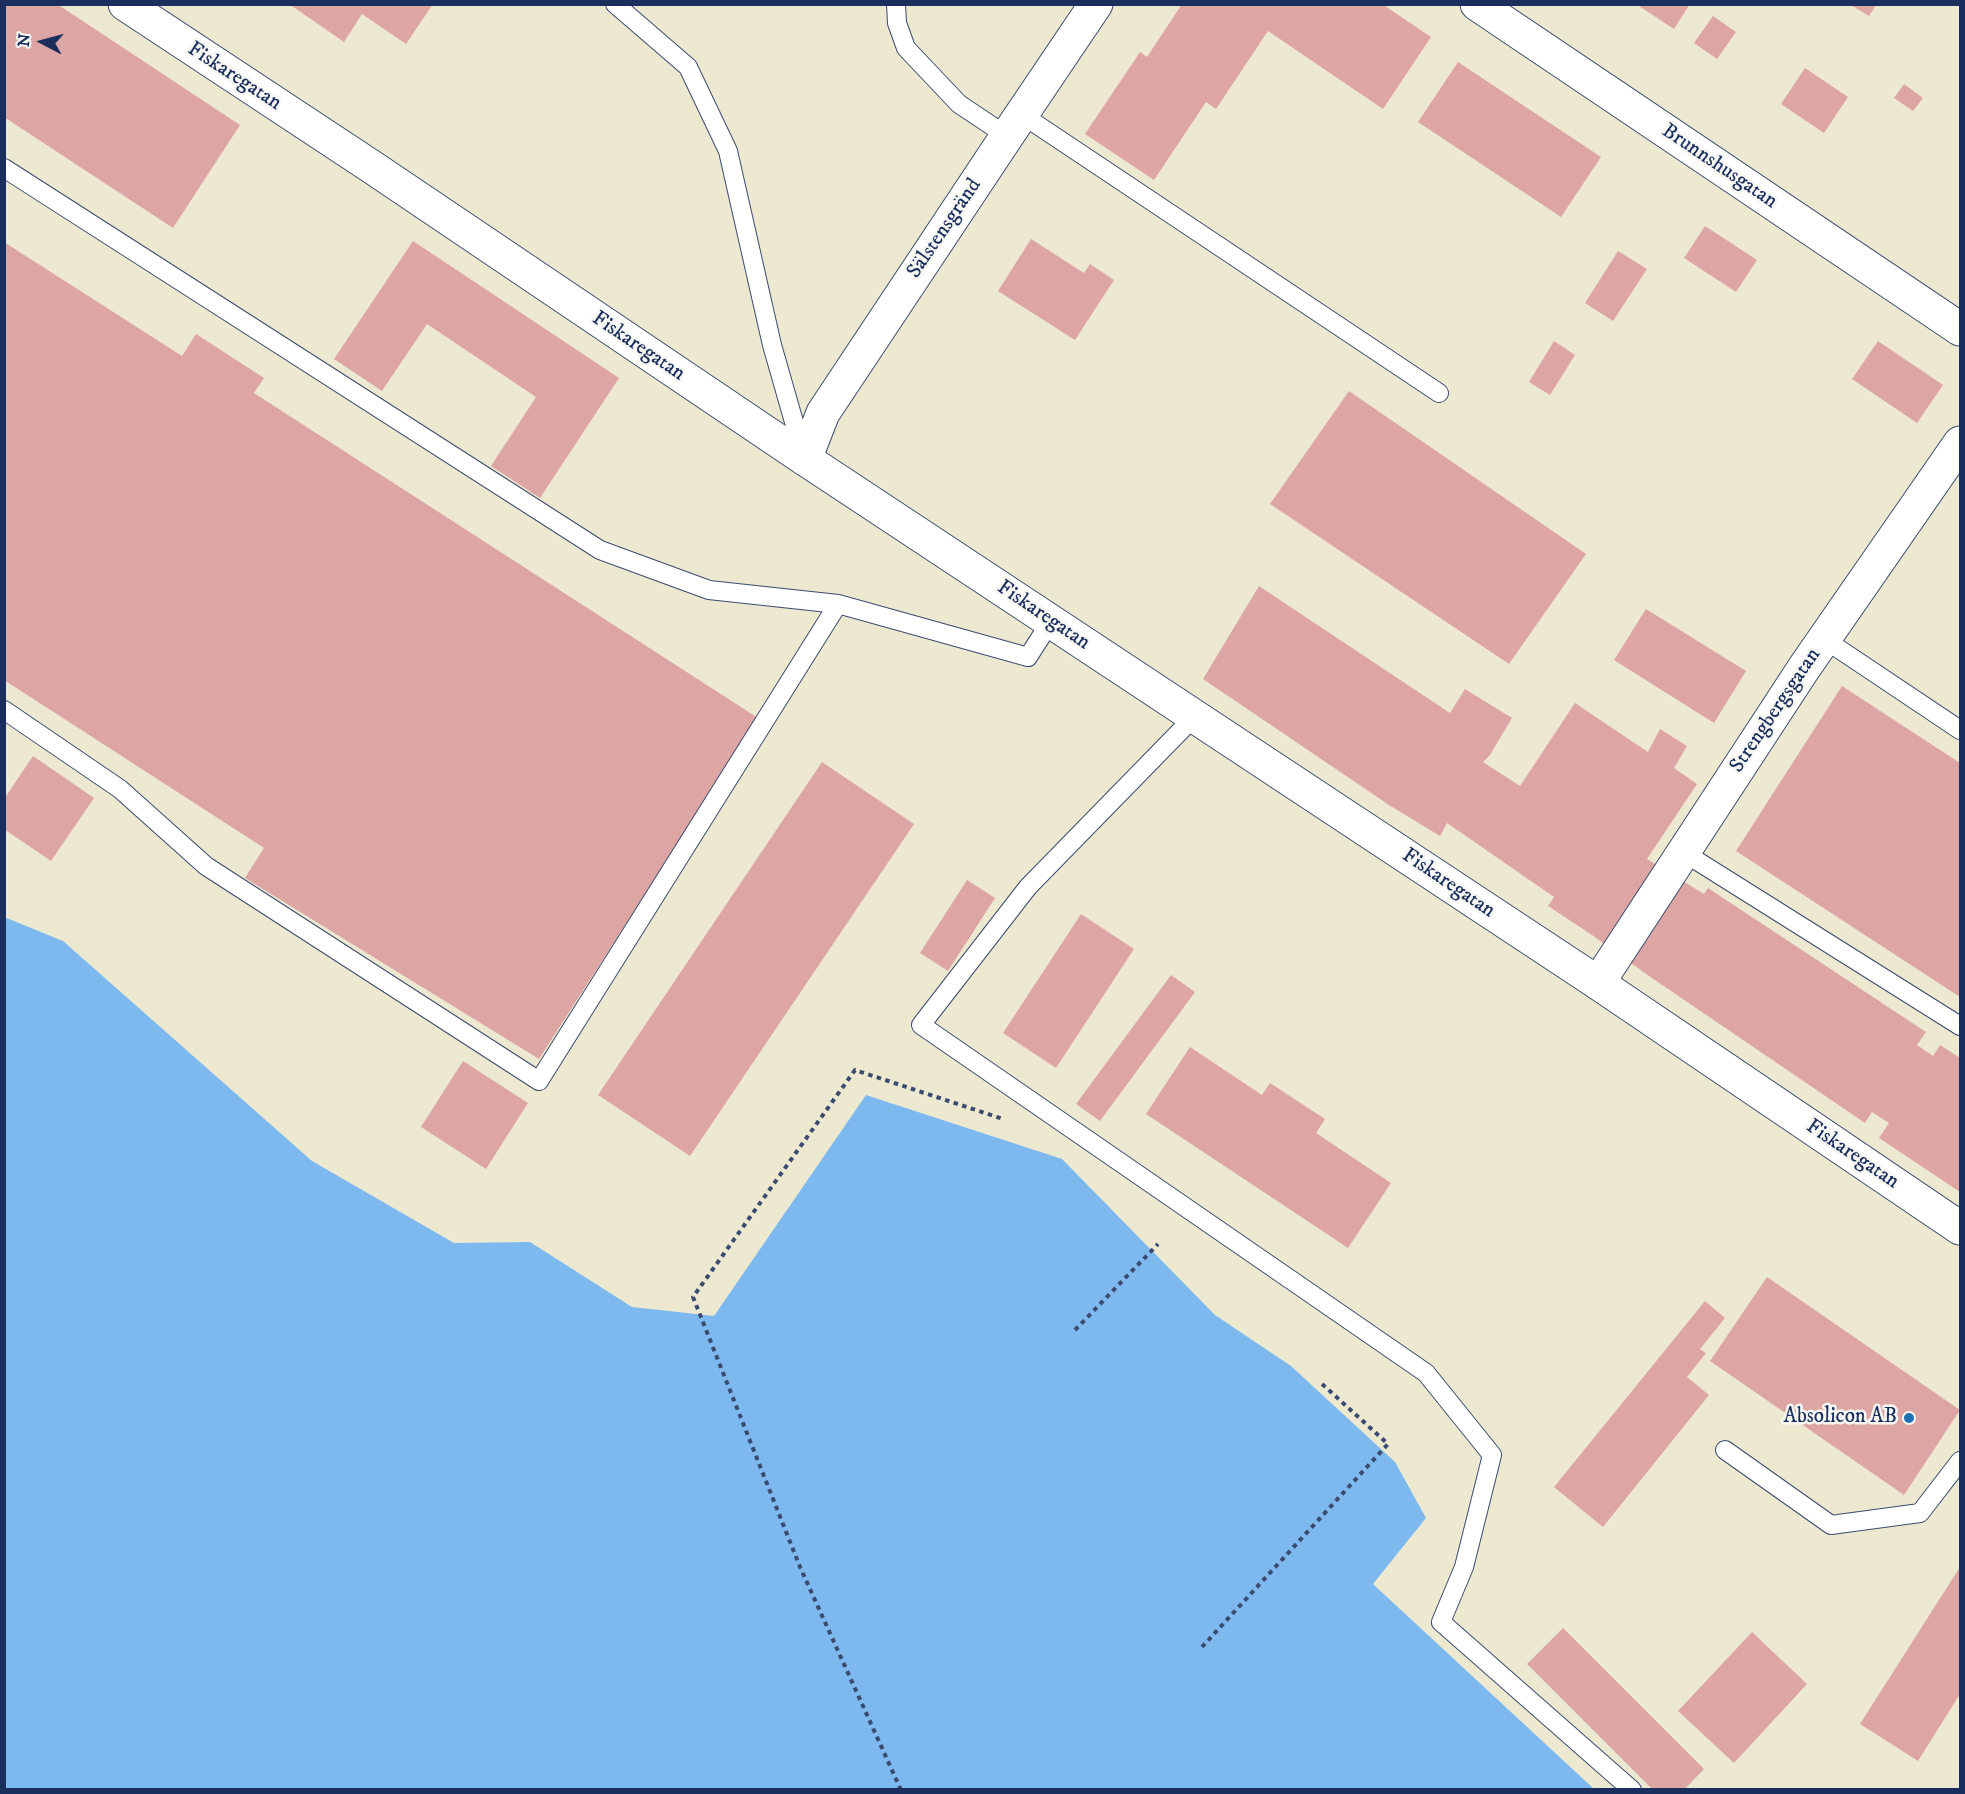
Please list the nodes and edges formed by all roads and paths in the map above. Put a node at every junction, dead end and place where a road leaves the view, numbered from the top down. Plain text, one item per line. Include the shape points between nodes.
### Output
1 (125, 4) edge
2 (615, 4) edge
3 (896, 4) edge
4 (1096, 4) edge
5 (1477, 4) edge
6 (1014, 125) junction
7 (4, 168) edge
8 (1960, 330) edge
9 (1439, 393) dead end
10 (1960, 443) edge
11 (805, 459) junction
12 (838, 604) junction
13 (1051, 621) junction
14 (1824, 639) junction
15 (4, 710) edge
16 (1195, 716) junction
17 (1960, 730) edge
18 (1683, 852) junction
19 (1598, 983) junction
20 (1960, 1026) edge
21 (1010, 1121) dead end
22 (1960, 1228) edge
23 (1158, 1244) dead end
24 (1075, 1330) dead end
25 (1322, 1383) dead end
26 (1725, 1450) dead end
27 (1960, 1461) edge
28 (1202, 1647) dead end
29 (901, 1790) edge
30 (1632, 1790) edge

1 - 11 street, Fiskaregatan
2 - 11 lane via 688,67 728,151 772,345
3 - 6 lane via 897,23 906,48 958,104
4 - 6 street, Sälstensgränd
5 - 8 street, Brunnshusgatan
6 - 9 lane
6 - 11 street, Sälstensgränd via 823,413
7 - 12 lane via 600,550 709,590
10 - 14 street, Strengbergsgatan
11 - 13 street, Fiskaregatan
12 - 13 lane via 1028,657
12 - 15 lane via 539,1081 207,866 120,789
13 - 16 street, Fiskaregatan
14 - 17 lane
14 - 18 street, Strengbergsgatan
16 - 19 street, Fiskaregatan
16 - 30 lane via 1028,887 921,1025 1426,1372 1492,1455 1464,1567 1441,1622
18 - 19 street, Strengbergsgatan
18 - 20 lane
19 - 22 street, Fiskaregatan
21 - 29 path via 855,1070 693,1297 800,1567
23 - 24 path
25 - 28 path via 1388,1444
26 - 27 lane via 1831,1525 1920,1513

